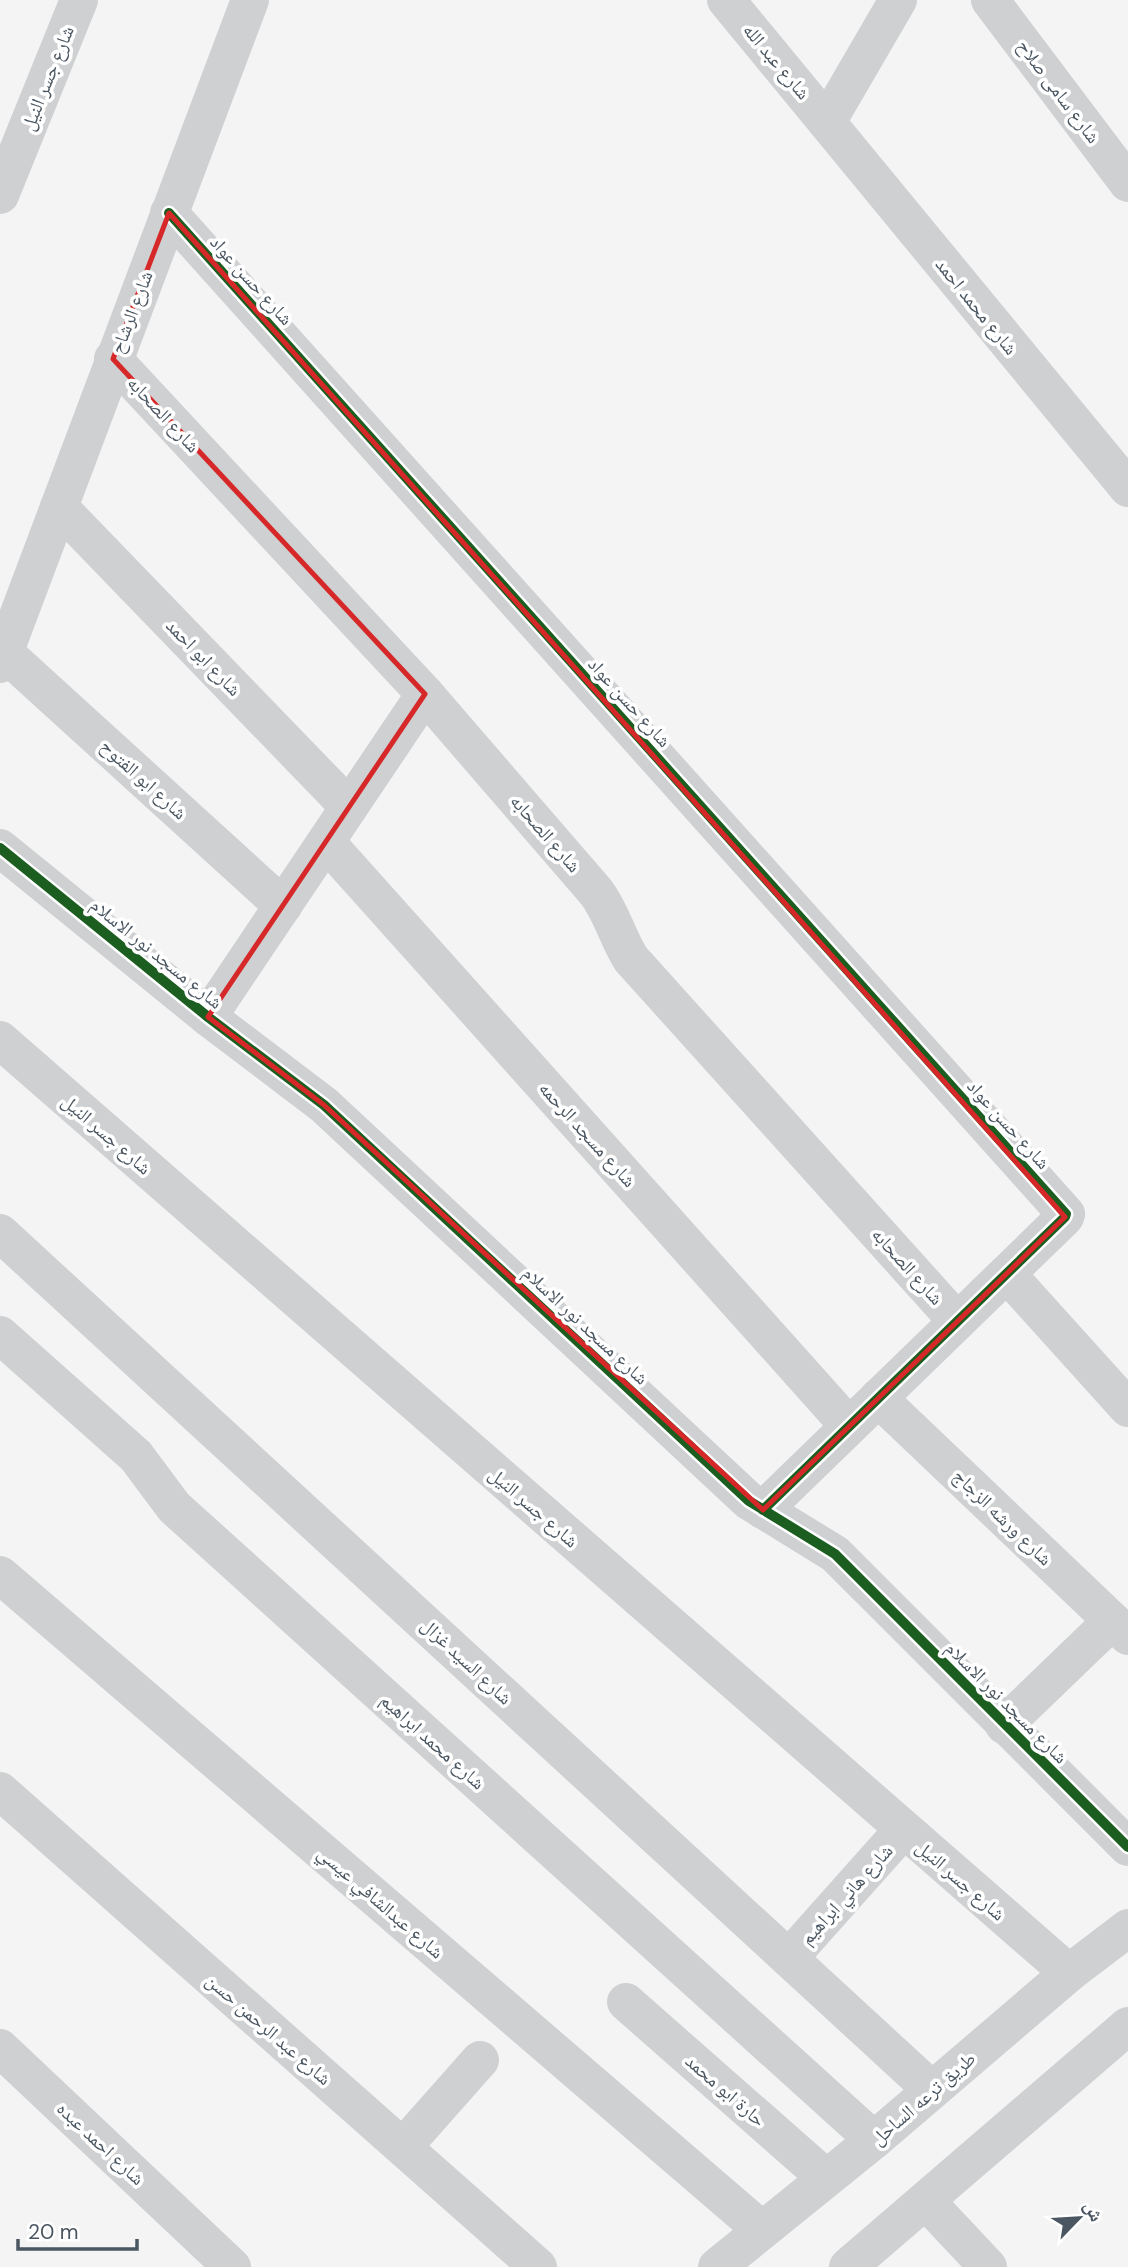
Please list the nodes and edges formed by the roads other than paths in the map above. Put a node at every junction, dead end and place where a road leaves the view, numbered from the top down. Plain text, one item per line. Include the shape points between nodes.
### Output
1 (79, 0) edge
2 (250, 0) edge
3 (726, 0) edge
4 (898, 0) edge
5 (990, 0) edge
6 (827, 122) junction
7 (1128, 183) edge
8 (0, 195) edge
9 (169, 213) junction
10 (113, 359) junction
11 (1128, 488) edge
12 (59, 507) junction
13 (3, 658) edge
14 (425, 694) junction
15 (349, 807) junction
16 (326, 842) junction
17 (0, 848) edge
18 (283, 906) junction
19 (208, 1017) junction
20 (0, 1040) edge
21 (0, 1233) edge
22 (1007, 1273) junction
23 (957, 1321) junction
24 (0, 1335) edge
25 (878, 1398) junction
26 (1128, 1408) edge
27 (849, 1426) junction
28 (763, 1510) junction
29 (0, 1575) edge
30 (1120, 1629) edge
31 (1004, 1725) junction
32 (0, 1791) edge
33 (903, 1830) junction
34 (1128, 1847) edge
35 (1128, 1927) edge
36 (789, 1958) junction
37 (1069, 1973) junction
38 (626, 2002) dead end
39 (1128, 2026) edge
40 (0, 2048) edge
41 (480, 2060) dead end
42 (932, 2090) junction
43 (874, 2140) junction
44 (403, 2147) junction
45 (826, 2178) junction
46 (926, 2201) junction
47 (762, 2230) junction
48 (232, 2267) edge
49 (538, 2267) edge
50 (717, 2267) edge
51 (848, 2267) edge
52 (988, 2267) edge

1 - 8 street, شارع جسر النيل
2 - 9 street, شارع الرشاح
3 - 6 street, شارع عبد الله
4 - 6 street
5 - 7 street, شارع سامى صلاح
6 - 11 street, شارع محمد احمد
9 - 10 street, شارع الرشاح
9 - 22 street, شارع حسن عواد via 1066,1214
10 - 12 street, شارع الرشاح
10 - 14 street, شارع الصحابه
12 - 13 street, شارع الرشاح
12 - 15 street, شارع ابو احمد
13 - 18 street, شارع ابو الفتوح
14 - 15 street
14 - 23 street, شارع الصحابه via 596,892 631,959
15 - 16 street
16 - 18 street
16 - 27 street, شارع مسجد الرحمه
17 - 19 street, شارع مسجد نور الاسلام
18 - 19 street
19 - 28 street, شارع مسجد نور الاسلام via 324,1105
20 - 33 street, شارع جسر النيل
21 - 36 street, شارع السيد غزال
22 - 23 street
22 - 26 street
23 - 25 street
24 - 43 street, شارع محمد ابراهيم via 136,1456 174,1507
25 - 27 street
25 - 30 street, شارع ورشه الزجاج
27 - 28 street
28 - 31 street, شارع مسجد نور الاسلام via 835,1554
29 - 47 street, شارع عبدالشافي عيسي
30 - 31 street
31 - 34 street, شارع مسجد نور الاسلام
32 - 44 street, شارع عبد الرحمن حسن
33 - 36 street, شارع هاني ابراهيم
33 - 37 street, شارع جسر النيل
35 - 37 street, طريق ترعه الساحل
36 - 42 street, شارع السيد غزال
37 - 42 street, طريق ترعه الساحل
38 - 45 street, حارة ابو محمد
39 - 46 street
40 - 48 street, شارع احمد عبده
41 - 44 street
42 - 43 street, طريق ترعه الساحل
43 - 45 street, طريق ترعه الساحل
44 - 49 street, شارع عبد الرحمن حسن
45 - 47 street, طريق ترعه الساحل
46 - 51 street
46 - 52 street
47 - 50 street, طريق ترعه الساحل

